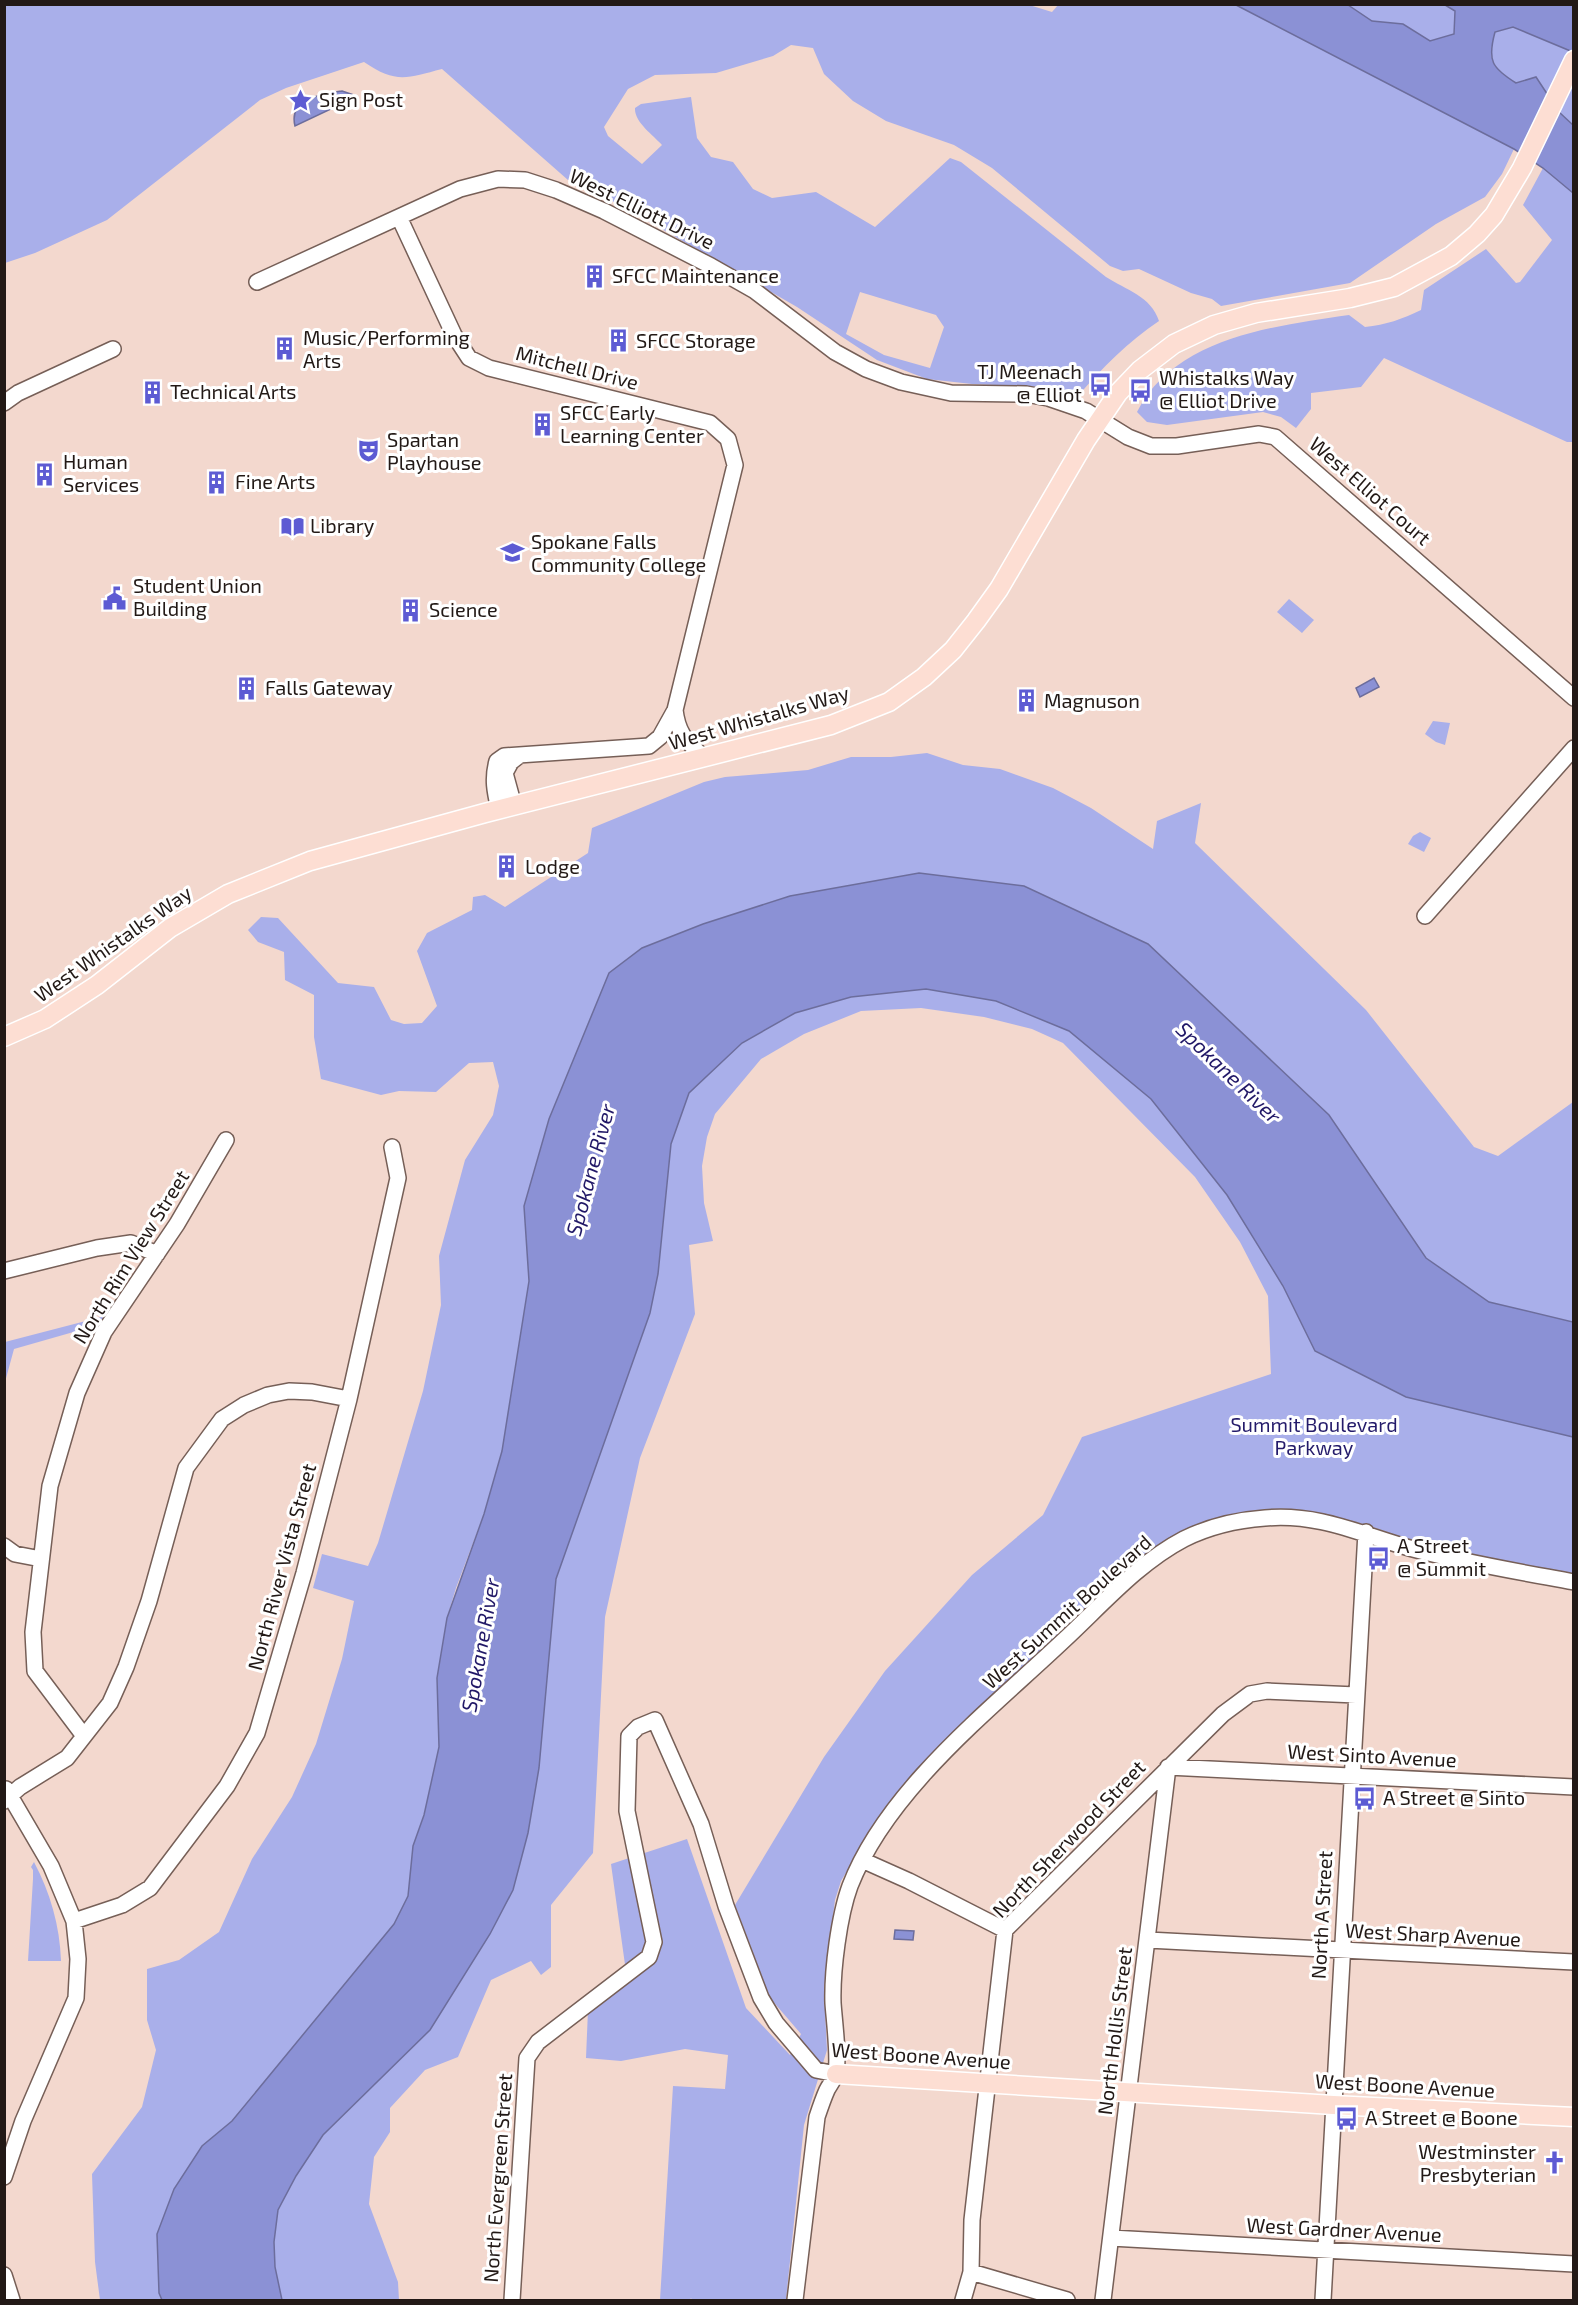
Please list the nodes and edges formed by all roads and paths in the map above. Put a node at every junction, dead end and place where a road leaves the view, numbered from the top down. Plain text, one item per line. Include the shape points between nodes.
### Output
1 (1574, 60) edge
2 (399, 217) junction
3 (257, 282) dead end
4 (113, 349) dead end
5 (4, 403) edge
6 (1100, 419) junction
7 (1574, 698) edge
8 (675, 710) junction
9 (1574, 748) edge
10 (704, 758) junction
11 (507, 808) junction
12 (1425, 916) dead end
13 (4, 1036) edge
14 (226, 1140) dead end
15 (392, 1147) dead end
16 (157, 1254) junction
17 (4, 1271) edge
18 (349, 1399) junction
19 (1366, 1532) junction
20 (4, 1546) edge
21 (41, 1559) junction
22 (1574, 1582) edge
23 (1356, 1695) junction
24 (84, 1736) junction
25 (1168, 1767) junction
26 (1351, 1776) junction
27 (1574, 1787) edge
28 (6, 1794) edge
29 (862, 1860) junction
30 (74, 1921) junction
31 (1005, 1930) junction
32 (1148, 1940) junction
33 (1342, 1952) junction
34 (1574, 1962) edge
35 (527, 2058) joint
36 (836, 2074) junction
37 (987, 2084) junction
38 (1129, 2092) junction
39 (1333, 2105) junction
40 (1574, 2117) edge
41 (4, 2177) edge
42 (1112, 2238) junction
43 (1325, 2251) junction
44 (1574, 2264) edge
45 (971, 2272) junction
46 (4, 2275) edge
47 (12, 2301) edge
48 (512, 2301) edge
49 (795, 2301) edge
50 (963, 2301) edge
51 (1067, 2301) edge
52 (1103, 2301) edge
53 (1323, 2301) edge

1 - 6 main road, West Whistalks Way via 1522,168 1494,215 1451,255 1394,287 1240,317 1202,330 1151,361 1125,386
2 - 3 street, West Elliott Drive
2 - 6 street, West Elliott Drive via 482,182 512,179 540,184 604,211 741,282 827,346 866,369 939,391 1048,398
2 - 8 street, Mitchell Drive via 454,335 469,358 489,368 710,423 728,439 735,465
4 - 5 street
6 - 7 street, West Elliot Court via 1134,440 1155,447 1259,434 1278,438
6 - 10 main road, West Whistalks Way via 999,589 953,650 924,677 889,702 831,725
8 - 10 street via 676,724 683,737
8 - 11 street, Mitchell Drive via 660,737 649,746 504,756 497,761 494,786
9 - 12 street
10 - 11 main road, West Whistalks Way
11 - 13 main road, West Whistalks Way via 310,861 228,894 170,928 97,985 45,1019
14 - 16 street, North Rim View Street
15 - 18 street, North River Vista Street via 398,1178
16 - 17 street via 131,1243
16 - 21 street, North Rim View Street via 104,1332 76,1393 50,1486
18 - 24 street via 289,1390 244,1405 222,1419 186,1468 126,1667 110,1704
18 - 30 street, North River Vista Street via 257,1733 227,1786 150,1888 122,1905
19 - 22 street, West Summit Boulevard via 1445,1557
19 - 23 street, North A Street
19 - 29 street, West Summit Boulevard via 1302,1518 1267,1517 1210,1529 1161,1553 955,1742 892,1812
20 - 21 street via 15,1554
21 - 24 street, North Rim View Street via 33,1632 35,1671
23 - 25 street, North Sherwood Street via 1284,1691 1250,1694 1223,1714
23 - 26 street, North A Street
24 - 28 street via 67,1758
25 - 26 street, West Sinto Avenue
25 - 31 street, North Sherwood Street
25 - 32 street, North Hollis Street
26 - 27 street, West Sinto Avenue
26 - 33 street, North A Street
28 - 30 street via 51,1866
29 - 31 street
29 - 36 street, West Summit Boulevard via 840,1921 833,1998
30 - 41 street via 78,1959 76,1998
31 - 37 street, North Sherwood Street
32 - 33 street, West Sharp Avenue
32 - 38 street, North Hollis Street
33 - 34 street, West Sharp Avenue
33 - 39 street, North A Street
35 - 36 street, West Boone Avenue via 538,2042 649,1957 654,1942 627,1811 628,1736 655,1720 701,1824 726,1906 761,1998 776,2023 816,2070
35 - 48 street, North Evergreen Street
36 - 37 main road, West Boone Avenue
36 - 49 street via 817,2117
37 - 38 main road, West Boone Avenue
37 - 45 street, North Sherwood Street via 972,2220
38 - 39 main road, West Boone Avenue
38 - 42 street, North Hollis Street
39 - 40 main road, West Boone Avenue
39 - 43 street, North A Street
42 - 43 street, West Gardner Avenue
42 - 52 street, North Hollis Street
43 - 44 street, West Gardner Avenue
43 - 53 street, North A Street
45 - 50 street, North Sherwood Street
45 - 51 street
46 - 47 street

